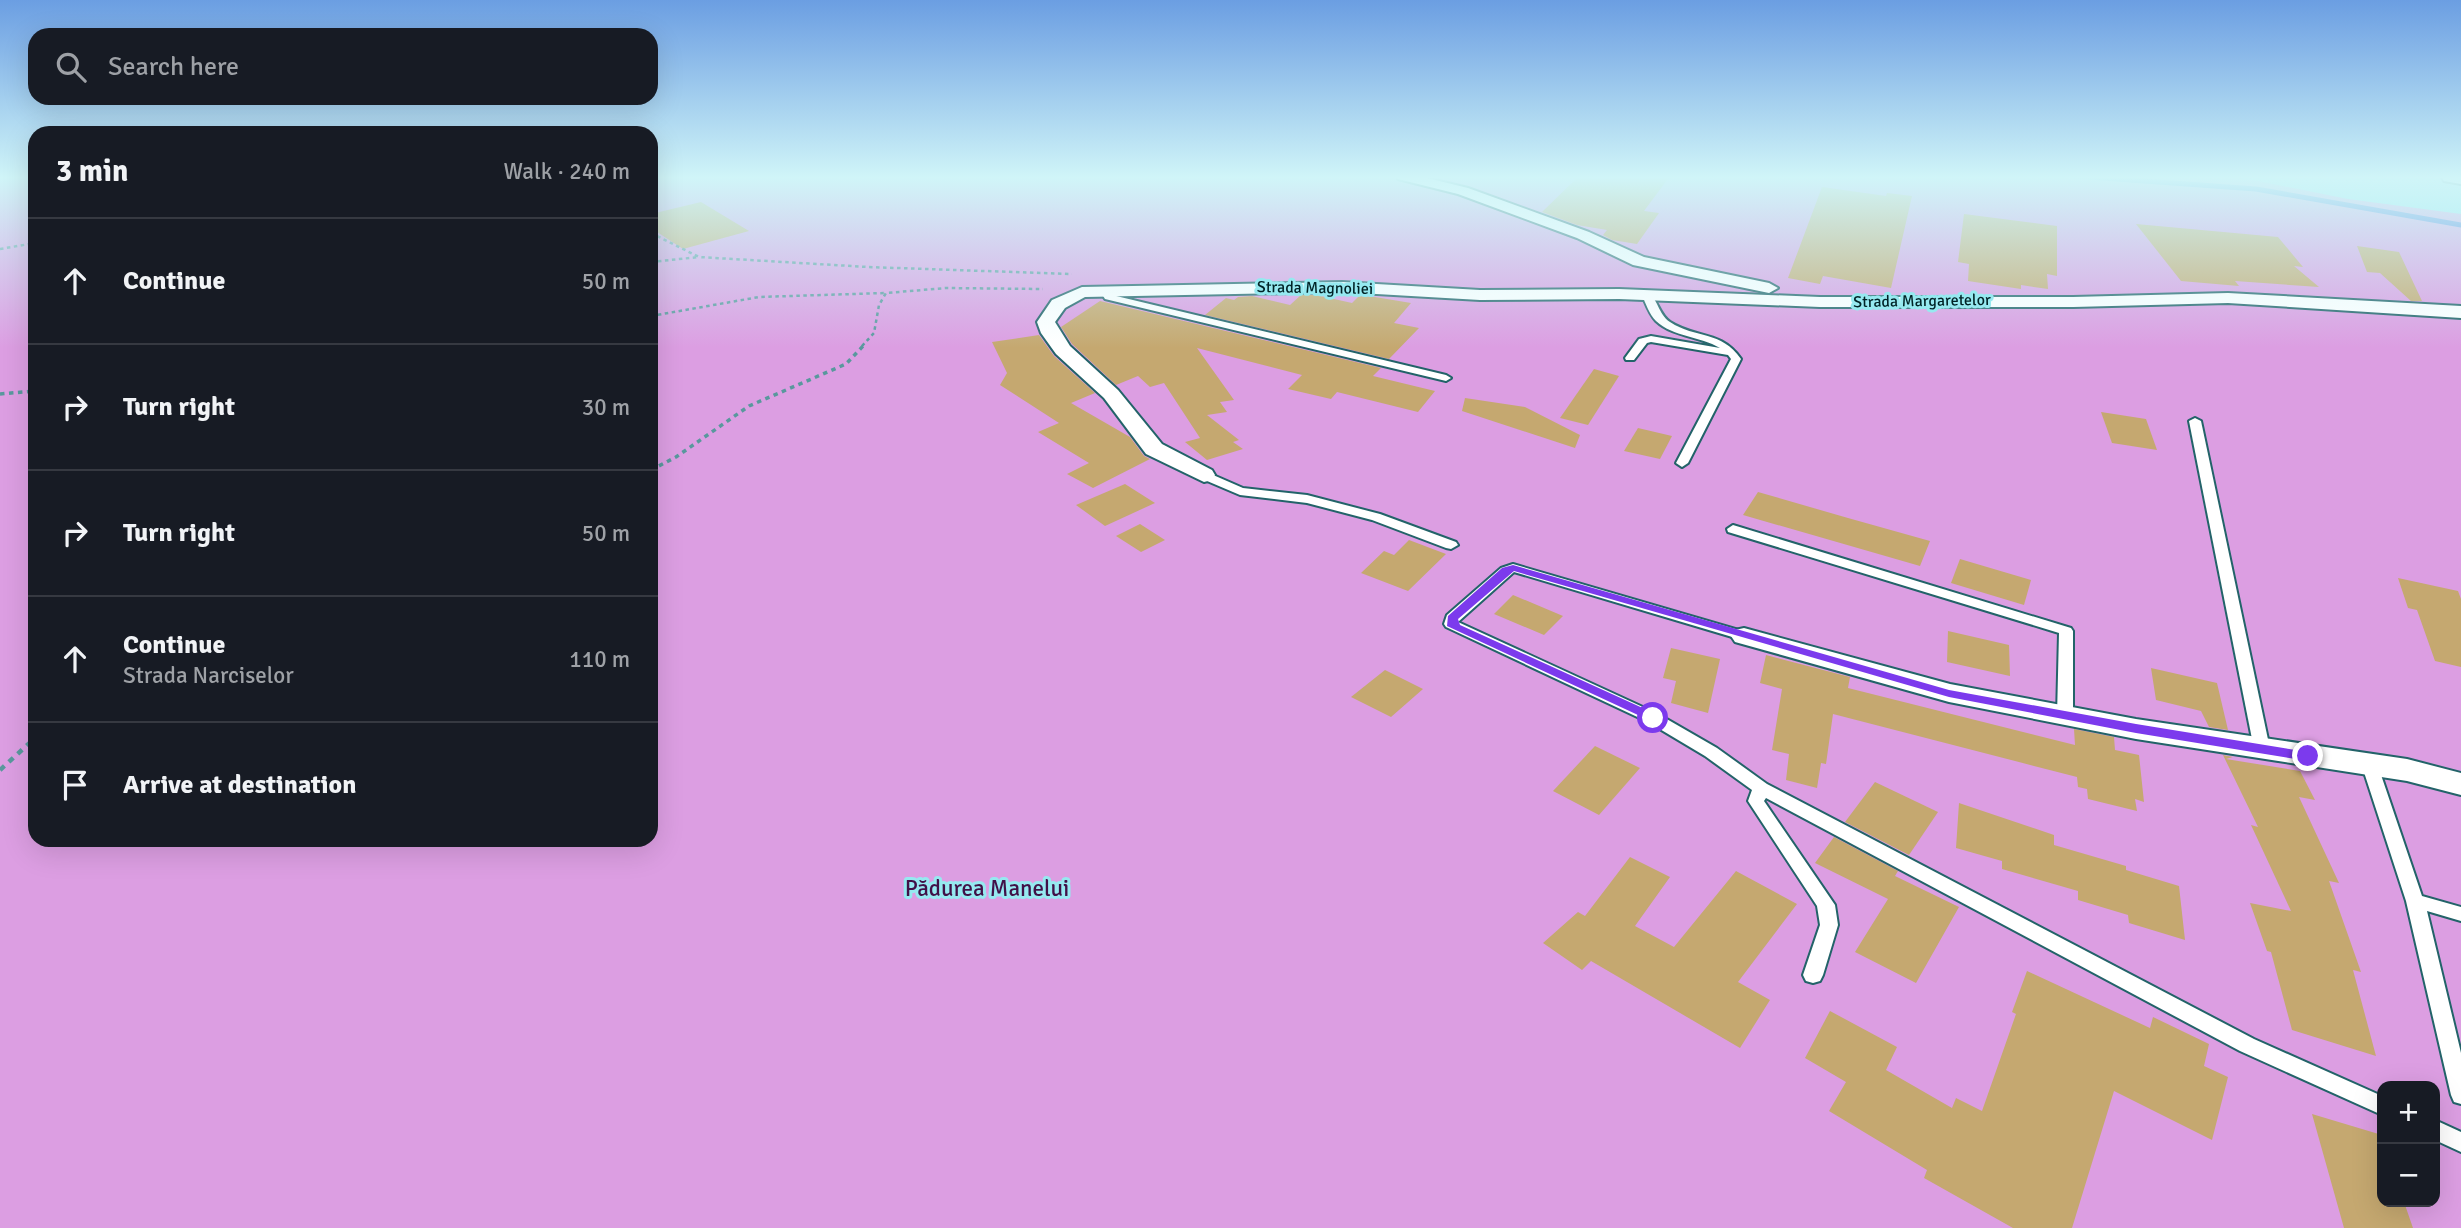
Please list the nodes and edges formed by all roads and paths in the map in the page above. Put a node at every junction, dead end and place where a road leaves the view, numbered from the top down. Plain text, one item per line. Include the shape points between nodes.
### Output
1 (1578, 233) edge
2 (658, 236) edge
3 (28, 244) edge
4 (0, 249) edge
5 (699, 257) junction
6 (658, 261) edge
7 (1078, 283) junction
8 (1105, 291) junction
9 (886, 293) junction
10 (1647, 295) junction
11 (1821, 302) junction
12 (2461, 312) edge
13 (658, 315) edge
14 (1733, 353) junction
15 (1630, 358) dead end
16 (1446, 378) dead end
17 (28, 392) edge
18 (0, 394) edge
19 (2195, 421) dead end
20 (1682, 463) dead end
21 (658, 466) edge
22 (1204, 475) joint
23 (1733, 529) dead end
24 (1451, 545) dead end
25 (1744, 636) joint
26 (2066, 716) junction
27 (28, 744) edge
28 (2262, 749) junction
29 (2370, 766) junction
30 (0, 770) edge
31 (2461, 784) edge
32 (1762, 788) junction
33 (2415, 901) junction
34 (2461, 914) edge
35 (1813, 975) dead end
36 (2461, 1095) edge
37 (2377, 1104) edge
38 (2440, 1132) edge
39 (2461, 1142) edge

1 - 11 street, Strada Margaretelor via 1639,261
2 - 5 path
3 - 4 path
5 - 6 path
5 - 7 path
7 - 8 street, Strada Magnoliei
7 - 9 path
7 - 22 street via 1046,322 1050,333 1111,394 1154,449
8 - 10 street, Strada Magnoliei via 1342,287 1480,295
8 - 16 lane via 1108,297
9 - 13 path via 759,298
9 - 21 path via 874,333 846,364 750,406
10 - 11 street, Strada Magnoliei
10 - 14 lane via 1659,318
11 - 12 street, Strada Margaretelor via 2228,298
14 - 15 lane via 1651,339 1643,341
14 - 20 lane via 1736,359
17 - 18 path
19 - 28 lane
22 - 24 lane via 1240,492 1307,499 1376,517
23 - 26 lane via 2066,631
25 - 26 street via 1949,693
25 - 32 lane via 1513,568 1452,618 1451,624 1653,718
26 - 28 street
27 - 30 path
28 - 29 street
29 - 31 street
29 - 33 lane
32 - 35 lane via 1756,801 1826,905 1829,925
32 - 37 lane via 2247,1045
33 - 34 lane
33 - 36 lane
38 - 39 lane

